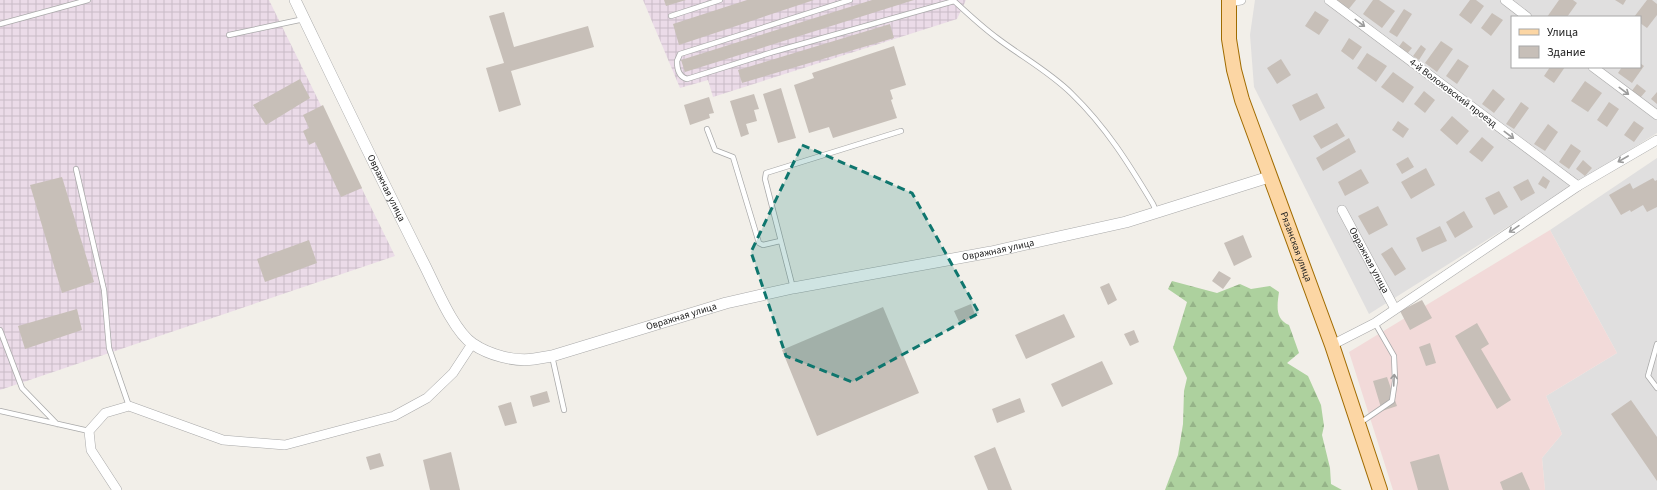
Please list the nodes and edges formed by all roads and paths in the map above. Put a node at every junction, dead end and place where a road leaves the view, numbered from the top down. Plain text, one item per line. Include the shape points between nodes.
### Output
1 (88, 0) edge
2 (295, 0) edge
3 (720, 0) edge
4 (850, 0) edge
5 (1329, 0) edge
6 (1505, 0) edge
7 (954, 1) edge
8 (1233, 1) edge
9 (671, 16) dead end
10 (1527, 16) edge
11 (304, 19) junction
12 (0, 24) edge
13 (229, 35) dead end
14 (1594, 68) edge
15 (1657, 115) edge
16 (707, 129) dead end
17 (901, 131) dead end
18 (1657, 140) edge
19 (76, 169) dead end
20 (1269, 176) junction
21 (1578, 186) junction
22 (1342, 210) dead end
23 (1156, 213) junction
24 (780, 241) junction
25 (793, 288) junction
26 (1395, 309) junction
27 (1375, 323) junction
28 (0, 330) edge
29 (472, 344) junction
30 (1657, 344) edge
31 (1332, 345) junction
32 (552, 356) junction
33 (1657, 388) edge
34 (129, 406) junction
35 (564, 410) dead end
36 (0, 411) edge
37 (56, 424) junction
38 (1358, 424) junction
39 (89, 431) junction
40 (117, 490) edge
41 (1380, 490) edge

1 - 12 lane
2 - 11 street, Овражная улица
3 - 9 lane
4 - 7 lane via 680,54 676,61 679,74 691,78
5 -> 21 street, 4-й Волоховский проезд
6 - 10 street
7 - 23 lane via 996,38 1072,94 1105,130 1126,159
8 - 20 main road, Рязанская улица via 1229,39 1234,70
11 - 13 lane
11 - 29 street, Овражная улица via 448,312
14 -> 15 street
16 - 24 lane via 715,150 734,157 759,243 763,245
17 - 24 lane via 766,173 764,179
18 -> 21 street
19 - 34 lane via 104,290 109,348
20 - 23 street, Овражная улица
20 - 31 main road, Рязанская улица
21 -> 26 street
22 - 26 street, Овражная улица
23 - 25 street, Овражная улица via 992,252
24 - 25 lane
25 - 32 street, Овражная улица via 726,304
26 - 27 street
27 - 31 street
38 -> 27 lane via 1392,401 1395,381 1394,356
28 - 37 lane via 22,388
29 - 32 street, Овражная улица via 494,354 521,359
29 - 34 street via 453,373 427,398 394,416 285,445 223,440
30 - 33 lane via 1648,376
31 - 38 main road, Рязанская улица
32 - 35 lane
34 - 39 street via 105,413
36 - 37 lane
37 - 39 lane
38 - 41 main road, Рязанская улица
39 - 40 street via 91,450

